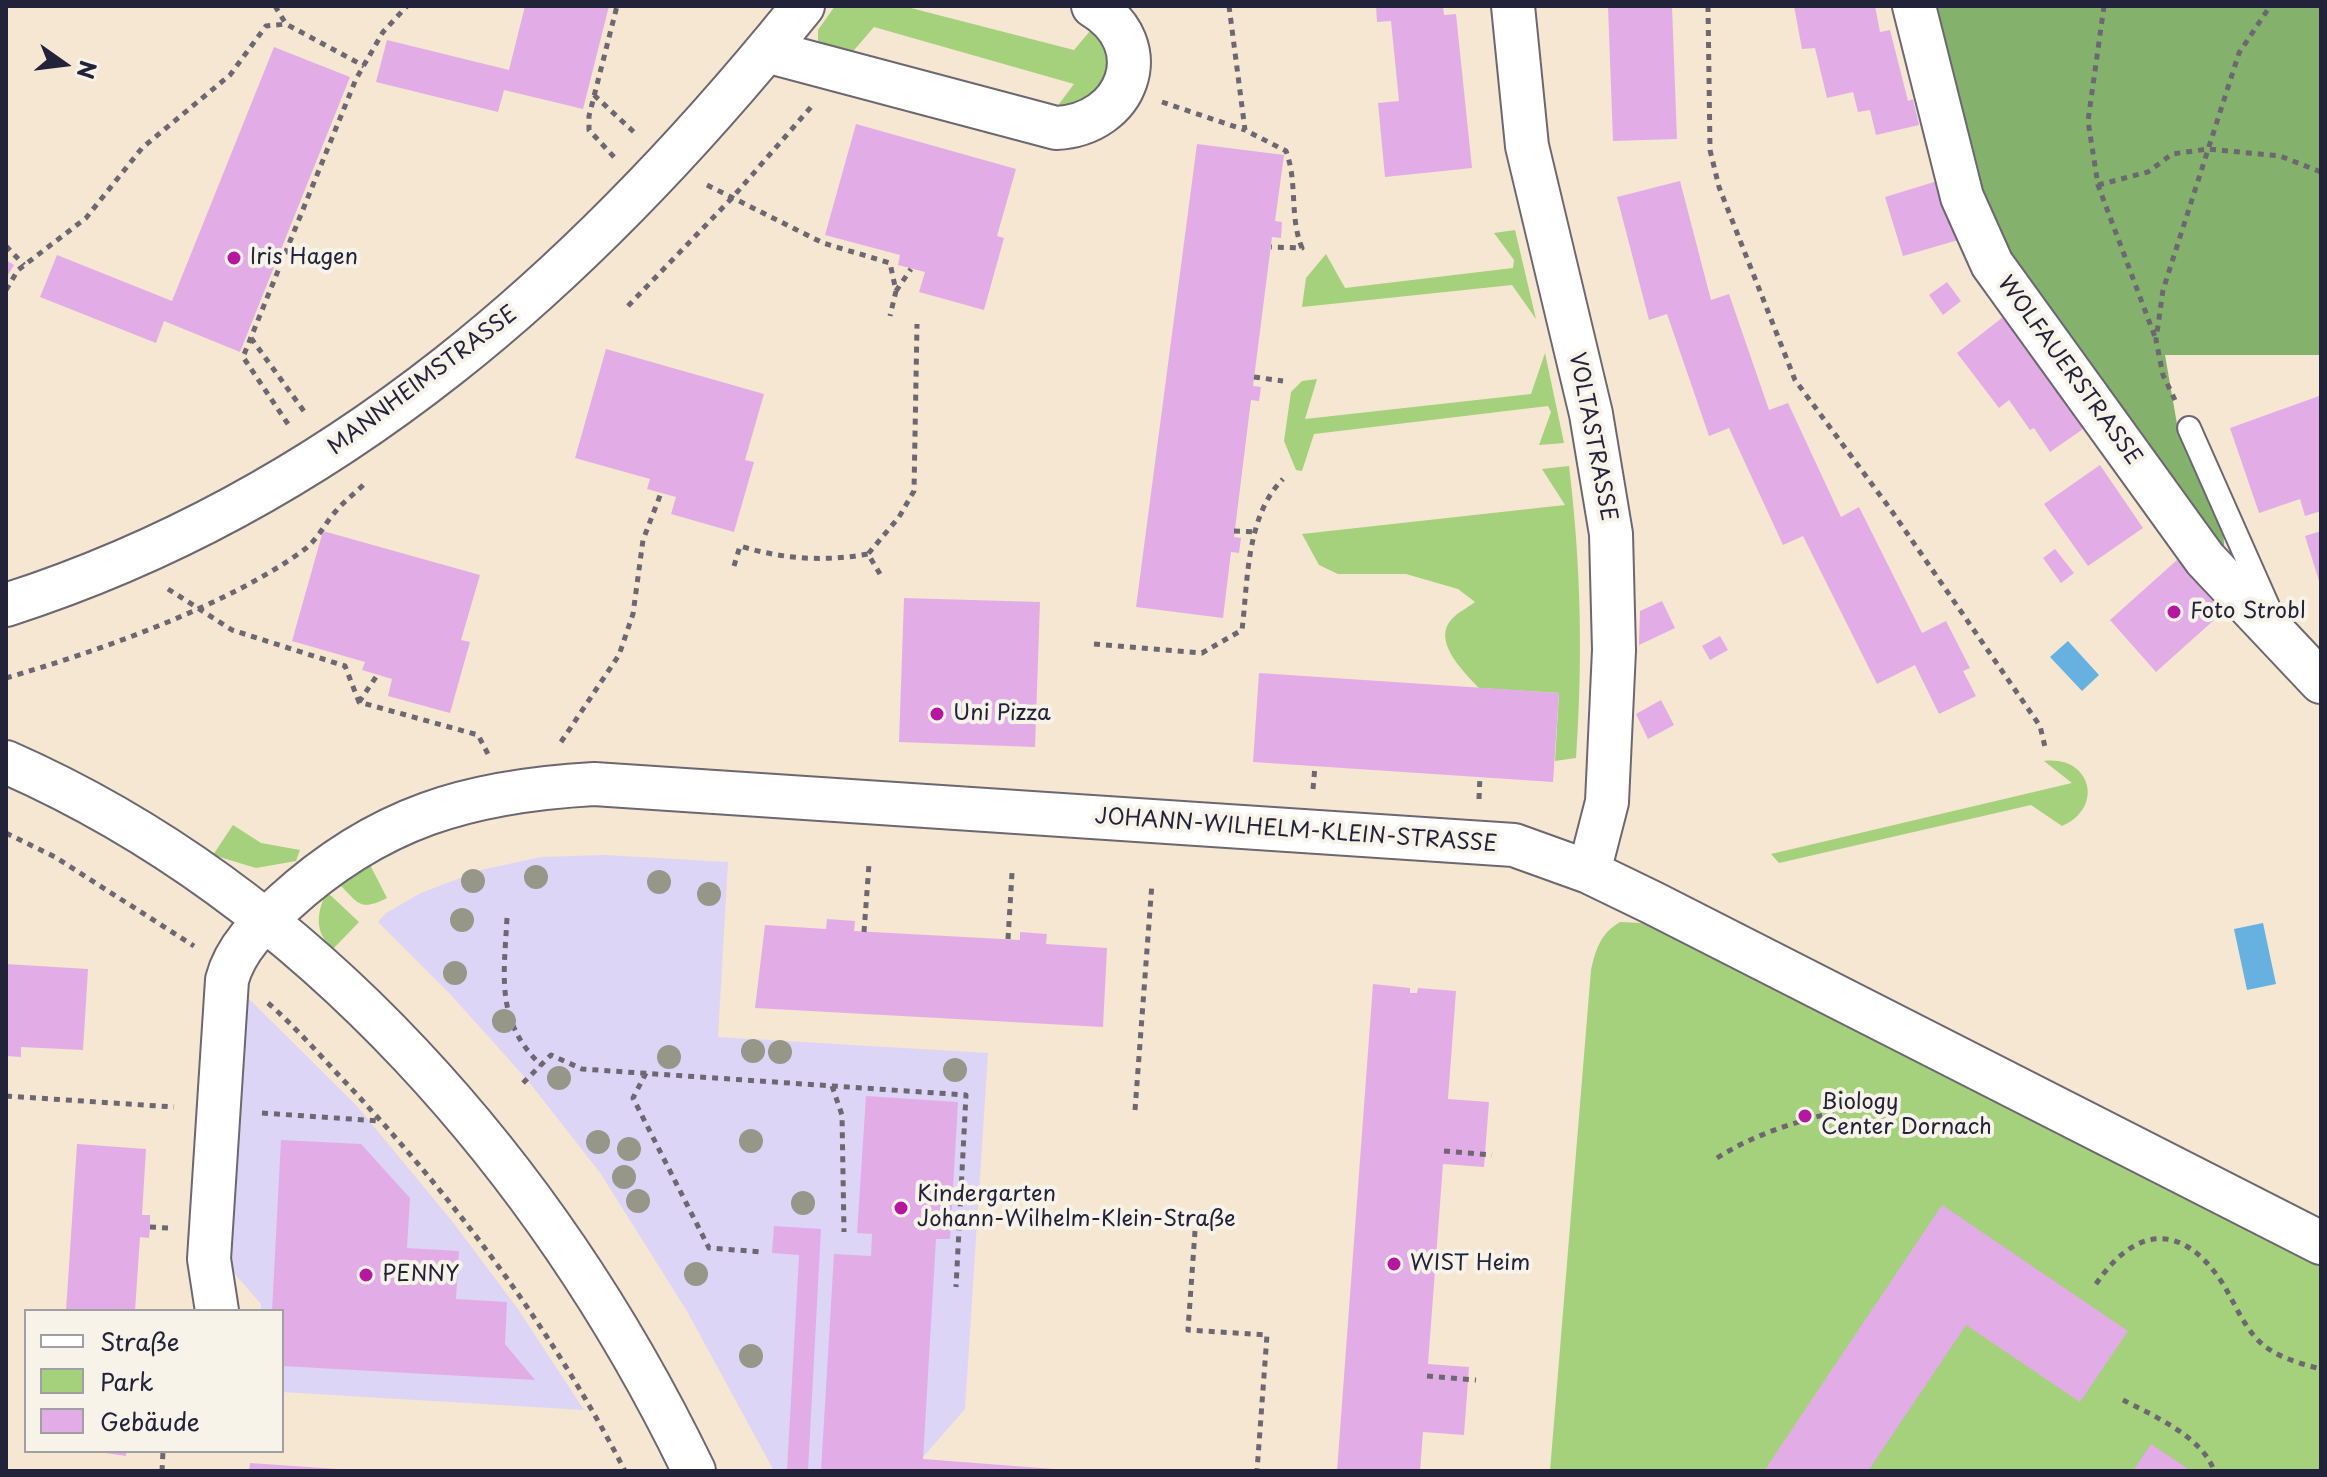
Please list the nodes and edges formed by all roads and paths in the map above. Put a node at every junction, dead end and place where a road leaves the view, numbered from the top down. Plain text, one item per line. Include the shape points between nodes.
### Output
1 (275, 6) edge
2 (407, 6) edge
3 (617, 6) edge
4 (803, 6) edge
5 (1093, 6) edge
6 (1229, 6) edge
7 (1513, 6) edge
8 (1708, 6) edge
9 (1914, 6) edge
10 (2104, 6) edge
11 (2270, 6) edge
12 (286, 24) junction
13 (766, 51) junction
14 (364, 66) junction
15 (841, 71) junction
16 (1123, 90) junction
17 (594, 95) junction
18 (1245, 130) junction
19 (638, 136) dead end
20 (2208, 149) junction
21 (618, 160) dead end
22 (660, 170) junction
23 (2321, 172) edge
24 (2098, 185) junction
25 (732, 198) junction
26 (6, 246) edge
27 (1271, 247) dead end
28 (24, 265) junction
29 (911, 269) dead end
30 (6, 290) edge
31 (896, 291) junction
32 (628, 306) dead end
33 (890, 316) dead end
34 (917, 324) dead end
35 (251, 338) junction
36 (2156, 340) junction
37 (1254, 377) dead end
38 (1283, 381) dead end
39 (290, 427) dead end
40 (316, 427) dead end
41 (2189, 428) joint
42 (370, 472) dead end
43 (1283, 479) dead end
44 (661, 493) dead end
45 (1234, 531) dead end
46 (1255, 532) junction
47 (868, 554) junction
48 (136, 559) junction
49 (734, 566) dead end
50 (880, 574) dead end
51 (6, 605) edge
52 (195, 608) junction
53 (1094, 644) dead end
54 (2287, 645) junction
55 (378, 674) dead end
56 (6, 678) edge
57 (2321, 682) edge
58 (359, 702) junction
59 (560, 743) dead end
60 (2045, 747) dead end
61 (489, 756) dead end
62 (6, 762) edge
63 (6, 833) edge
64 (869, 864) dead end
65 (1589, 872) junction
66 (1012, 873) dead end
67 (1152, 883) dead end
68 (507, 918) dead end
69 (265, 920) junction
70 (864, 932) dead end
71 (1008, 939) dead end
72 (198, 949) dead end
73 (258, 994) dead end
74 (541, 1065) junction
75 (646, 1073) junction
76 (523, 1083) dead end
77 (832, 1086) junction
78 (6, 1096) edge
79 (1876, 1103) dead end
80 (187, 1108) dead end
81 (1135, 1110) dead end
82 (257, 1112) dead end
83 (381, 1121) junction
84 (1444, 1151) dead end
85 (1492, 1155) dead end
86 (1717, 1158) dead end
87 (1195, 1231) dead end
88 (844, 1232) dead end
89 (2321, 1243) edge
90 (763, 1252) dead end
91 (2096, 1284) dead end
92 (956, 1287) dead end
93 (217, 1309) edge
94 (2321, 1369) edge
95 (1427, 1376) dead end
96 (1476, 1380) dead end
97 (2123, 1400) dead end
98 (625, 1471) edge
99 (694, 1471) edge
100 (1257, 1471) edge
101 (2214, 1471) edge

1 - 12 path
2 - 14 path via 383,32
3 - 17 path
4 - 13 street, MANNHEIMSTRASSE
5 - 16 street via 1107,14 1127,49 1129,70
6 - 18 path
7 - 65 street, VOLTASTRASSE via 1527,146 1591,414 1611,534 1614,650 1607,802
8 - 60 path via 1710,150 1724,201 1795,380 2040,726
9 - 54 street, WOLFAUERSTRASSE via 1962,197 1992,264 2205,559
10 - 24 path via 2088,121
11 - 20 path via 2239,53
12 - 14 path
12 - 28 path via 266,26 230,75 142,148 86,218
13 - 15 street
13 - 22 street, MANNHEIMSTRASSE
14 - 35 path
15 - 16 street via 1056,128 1096,120
15 - 25 path
16 - 18 path
17 - 19 path
17 - 21 path via 589,130
18 - 27 path via 1286,151 1292,167 1293,223 1302,248
20 - 23 path via 2280,156
20 - 24 path via 2172,154 2148,172
20 - 36 path via 2163,290
22 - 25 path via 720,189
22 - 48 street, MANNHEIMSTRASSE via 562,272 410,395 295,474
24 - 36 path
25 - 31 path via 823,243 890,263
25 - 32 path
26 - 28 path
28 - 30 path
29 - 31 path
31 - 33 path
34 - 47 path via 914,491
35 - 39 path via 243,357
35 - 40 path
36 - 41 path via 2163,375
37 - 38 path
41 - 54 lane
42 - 52 path via 308,547
43 - 46 path via 1269,494
44 - 59 path via 643,540 633,614 619,655
45 - 46 path
46 - 53 path via 1242,630 1202,653
47 - 49 path via 803,559 740,546
47 - 50 path
48 - 51 street, MANNHEIMSTRASSE
48 - 52 path via 148,576
52 - 56 path via 103,647
52 - 58 path via 232,630 345,666
54 - 57 street, WOLFAUERSTRASSE
55 - 58 path
58 - 61 path via 478,735
62 - 69 street via 126,823
63 - 72 path via 55,857
64 - 70 path
65 - 69 street, JOHANN-WILHELM-KLEIN-STRASSE via 1514,845 594,784 524,788 394,825 322,868
65 - 89 street, JOHANN-WILHELM-KLEIN-STRASSE
66 - 71 path
67 - 81 path
68 - 74 path via 503,996 521,1046
69 - 93 street, JOHANN-WILHELM-KLEIN-STRASSE via 239,951 227,980 209,1259
69 - 99 street via 323,968 420,1066 509,1174 626,1344
73 - 83 path
74 - 75 path via 551,1055 582,1069
74 - 76 path
75 - 77 path
75 - 90 path via 633,1098 709,1248
77 - 88 path via 843,1128
77 - 92 path via 966,1095
78 - 80 path
79 - 86 path via 1783,1126 1746,1139
82 - 83 path
83 - 98 path via 521,1298
84 - 85 path
87 - 100 path via 1188,1330 1267,1335
91 - 94 path via 2120,1253 2138,1242 2164,1238 2188,1245 2213,1270 2256,1338 2289,1360
95 - 96 path
97 - 101 path via 2191,1442

